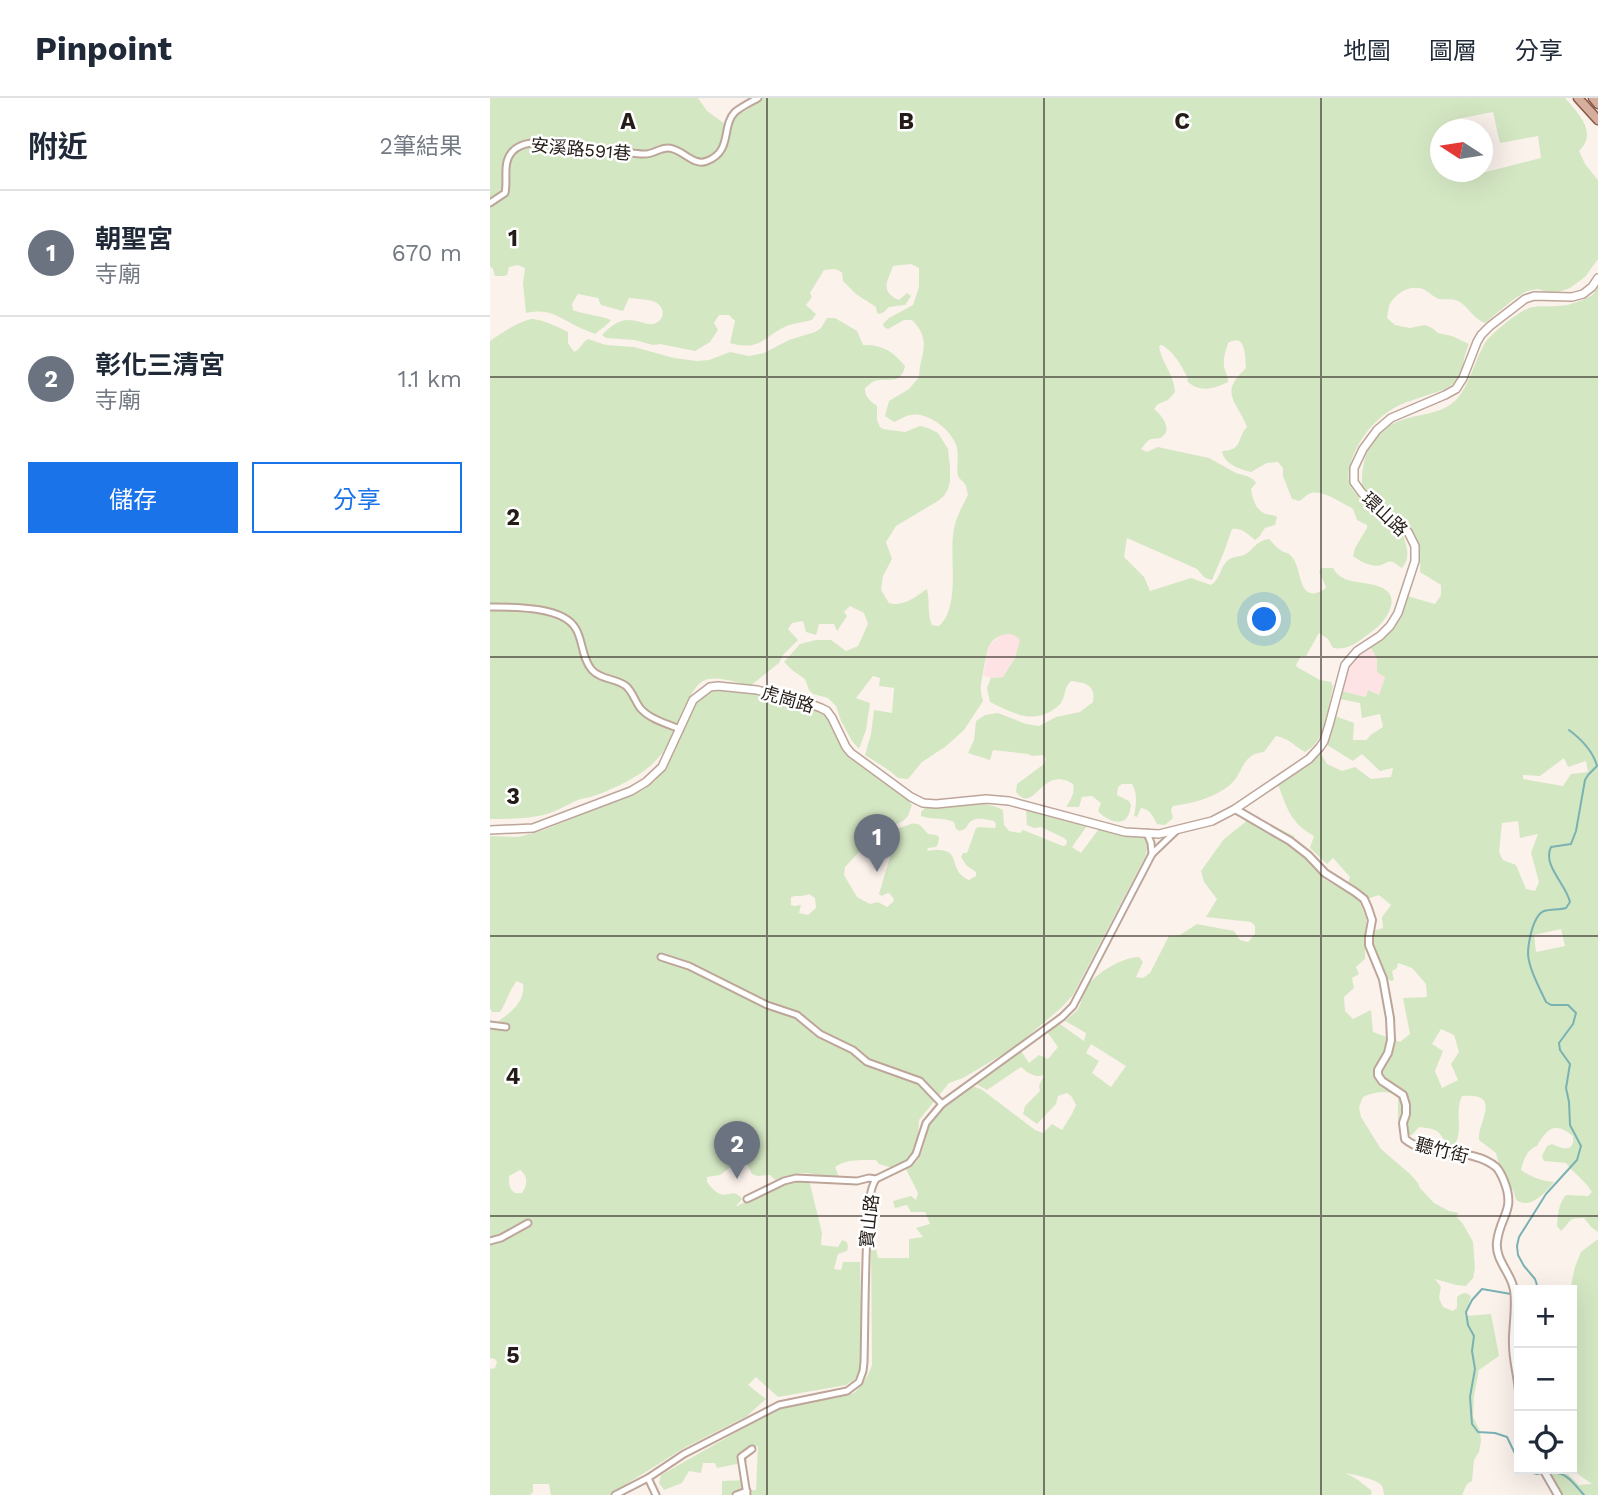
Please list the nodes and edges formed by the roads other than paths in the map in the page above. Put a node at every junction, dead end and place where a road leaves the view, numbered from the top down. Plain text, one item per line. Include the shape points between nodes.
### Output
1 (758, 98) edge
2 (1578, 98) edge
3 (1584, 98) edge
4 (1593, 98) edge
5 (1598, 104) edge
6 (1598, 114) edge
7 (1598, 119) edge
8 (490, 203) edge
9 (1598, 278) edge
10 (490, 607) edge
11 (680, 729) junction
12 (1235, 809) junction
13 (490, 830) edge
14 (1176, 831) junction
15 (1147, 834) junction
16 (1152, 854) junction
17 (661, 957) dead end
18 (490, 1025) edge
19 (506, 1027) dead end
20 (942, 1104) junction
21 (876, 1179) junction
22 (747, 1199) dead end
23 (528, 1223) dead end
24 (490, 1241) edge
25 (1514, 1354) edge
26 (752, 1449) dead end
27 (1546, 1474) edge
28 (648, 1478) junction
29 (747, 1493) edge
30 (615, 1495) edge
31 (656, 1495) edge
32 (736, 1495) edge
33 (1558, 1495) edge

1 - 8 street, 安溪路591巷 via 735,112 722,150 703,163 670,148 642,154 524,144 509,155 505,193
2 - 7 main road
3 - 6 main road
4 - 5 main road
9 - 12 main road, 環山路 via 1592,287 1572,297 1525,299 1481,335 1456,389 1391,418 1363,449 1354,468 1354,482 1408,532 1415,546 1415,561 1398,613 1380,636 1345,665 1320,747
10 - 11 street via 525,607 570,620 593,671 626,687 644,712
11 - 13 main road, 虎崗路 via 662,767 631,791 533,828
11 - 15 main road, 虎崗路 via 693,700 710,687 757,690 827,711 851,753 923,803 1009,801
12 - 14 main road, 環山路
12 - 25 street, 聽竹街 via 1290,841 1364,900 1371,920 1370,945 1383,979 1390,1018 1391,1040 1378,1075 1403,1095 1405,1139 1415,1146 1486,1161 1502,1176 1509,1196 1497,1253 1514,1287
14 - 15 main road, 環山路
14 - 16 street, 寶山路
15 - 16 street
16 - 20 street, 寶山路 via 1073,1006
17 - 20 street via 797,1015 867,1062 920,1081
18 - 19 street
20 - 21 street, 寶山路 via 926,1124 909,1163
21 - 22 street via 796,1178
21 - 28 street, 寶山路 via 869,1200 864,1362 859,1382 847,1391 779,1405
23 - 24 street
26 - 29 street via 741,1457
27 - 33 street
28 - 30 street, 寶山路
28 - 31 street
29 - 32 street

